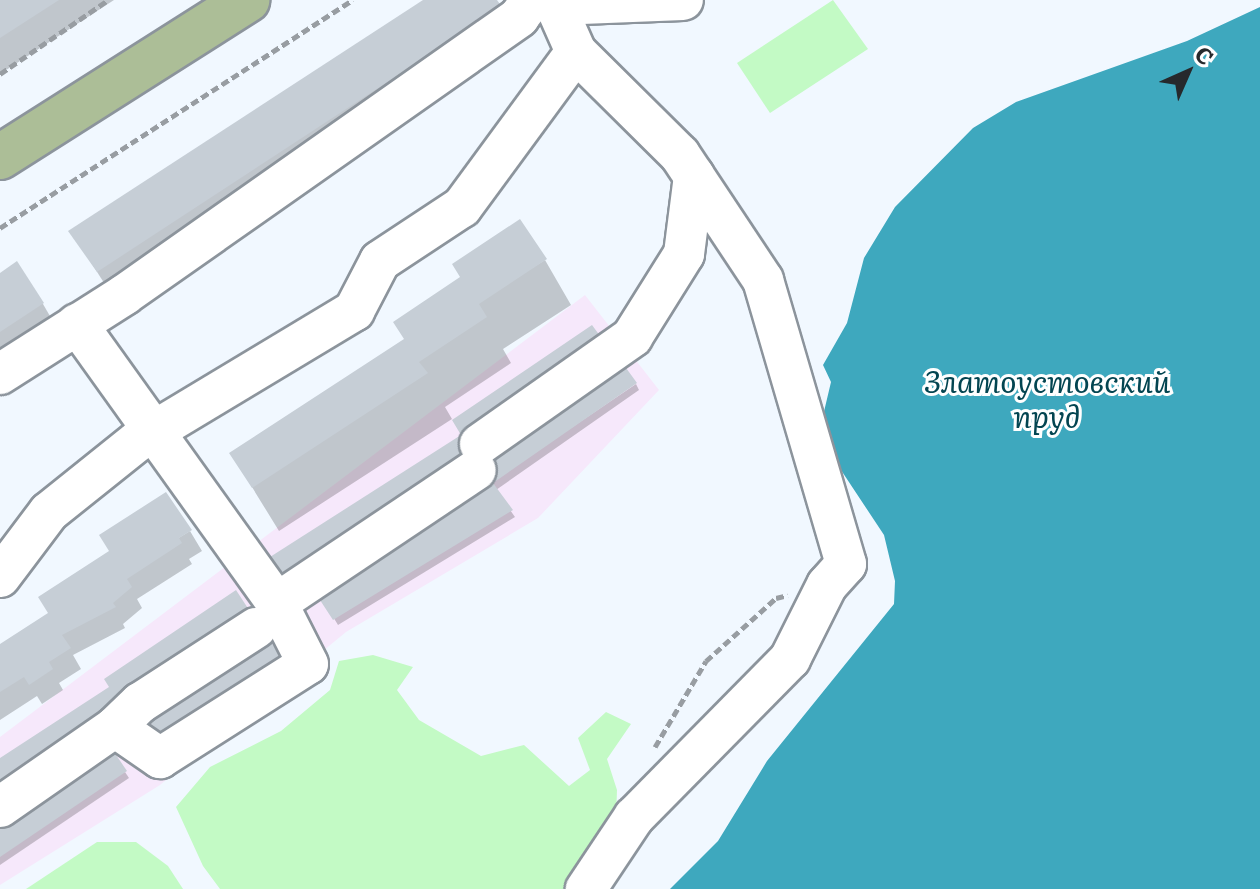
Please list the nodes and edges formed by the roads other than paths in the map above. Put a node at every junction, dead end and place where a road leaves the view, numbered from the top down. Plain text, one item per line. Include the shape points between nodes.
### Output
1 (247, 0) edge
2 (683, 0) edge
3 (547, 2) edge
4 (576, 52) junction
5 (0, 157) edge
6 (694, 176) junction
7 (77, 324) junction
8 (0, 374) edge
9 (157, 429) junction
10 (0, 577) edge
11 (267, 615) junction
12 (115, 727) junction
13 (0, 807) edge
14 (586, 889) edge

1 - 5 main road
2 - 3 lane
3 - 4 lane
3 - 7 lane
4 - 6 lane via 680,155
4 - 9 lane via 462,207 380,261 354,311
6 - 11 lane via 684,254 632,337
6 - 14 lane via 763,280 846,564 827,585 790,659 634,817 602,873
7 - 8 lane
7 - 9 lane
9 - 10 lane via 49,512
9 - 11 lane
11 - 12 lane via 140,703
11 - 12 lane via 308,664 160,758
12 - 13 lane

